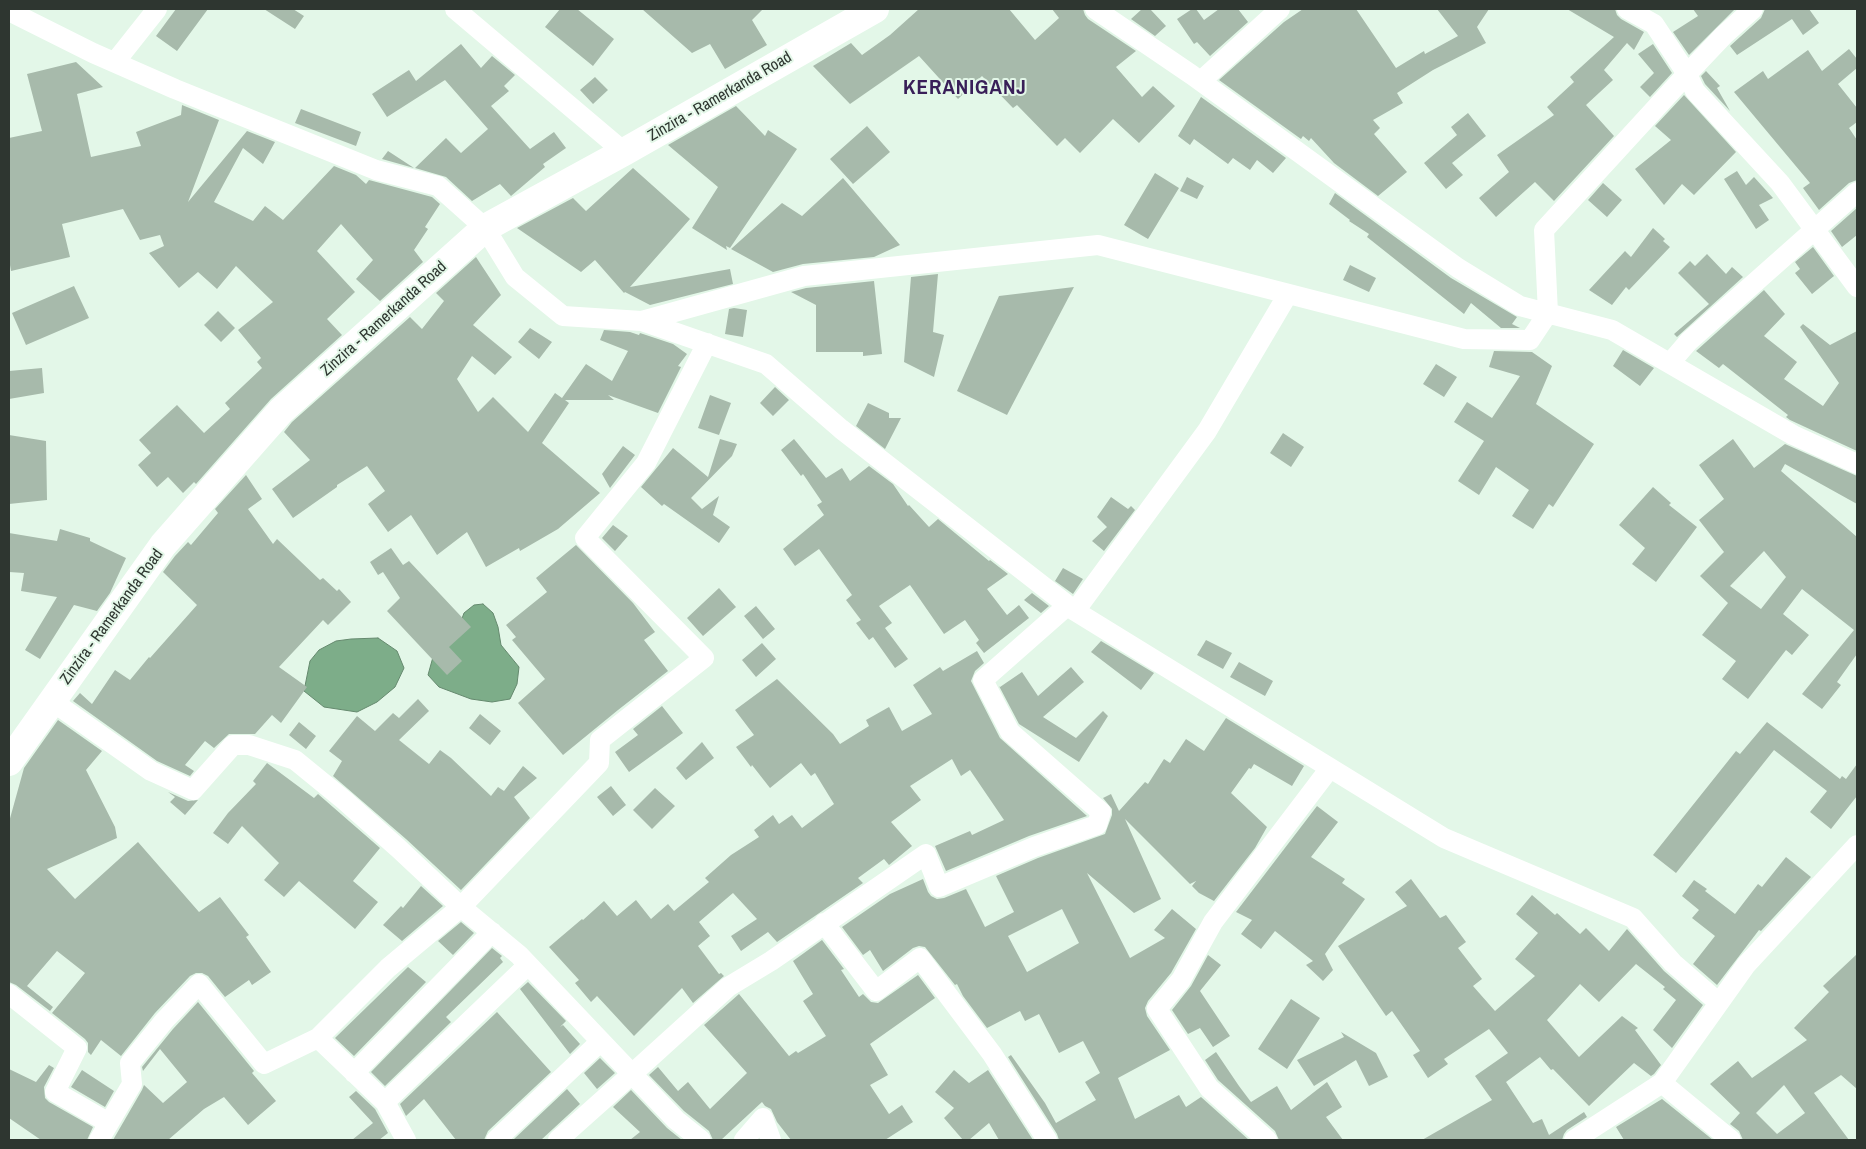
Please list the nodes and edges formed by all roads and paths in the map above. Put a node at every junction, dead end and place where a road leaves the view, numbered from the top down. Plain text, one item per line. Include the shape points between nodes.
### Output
1 (157, 9) edge
2 (455, 9) edge
3 (875, 9) edge
4 (1095, 9) edge
5 (1280, 9) edge
6 (1628, 9) edge
7 (1754, 9) edge
8 (9, 10) edge
9 (115, 62) junction
10 (1687, 74) junction
11 (1201, 81) junction
12 (624, 152) junction
13 (1857, 192) edge
14 (485, 228) junction
15 (1815, 229) junction
16 (1857, 286) edge
17 (1288, 294) junction
18 (1548, 313) junction
19 (642, 321) junction
20 (707, 343) junction
21 (1670, 363) junction
22 (1857, 464) edge
23 (1071, 608) junction
24 (52, 702) junction
25 (9, 762) edge
26 (1330, 768) junction
27 (1857, 845) edge
28 (461, 907) junction
29 (824, 923) junction
30 (492, 932) junction
31 (528, 965) junction
32 (9, 994) edge
33 (1719, 1003) junction
34 (318, 1038) junction
35 (601, 1041) junction
36 (354, 1073) junction
37 (632, 1074) junction
38 (1662, 1083) junction
39 (385, 1102) junction
40 (109, 1122) junction
41 (99, 1140) edge
42 (406, 1140) edge
43 (496, 1140) edge
44 (558, 1140) edge
45 (701, 1140) edge
46 (744, 1140) edge
47 (771, 1140) edge
48 (1047, 1140) edge
49 (1267, 1140) edge
50 (1574, 1140) edge
51 (1731, 1140) edge

1 - 9 street
2 - 12 street
3 - 12 main road, Zinzira - Ramerkanda Road
4 - 11 street
5 - 11 street
6 - 10 street via 1654,24
7 - 10 street
8 - 9 street
9 - 14 street via 376,170 438,186
10 - 15 street via 1695,91 1780,183
10 - 18 street via 1544,230
11 - 18 street via 1458,268 1520,306
12 - 14 main road, Zinzira - Ramerkanda Road
13 - 15 street
14 - 19 street via 515,277 563,316
14 - 24 main road, Zinzira - Ramerkanda Road via 281,411 163,545
15 - 16 street
15 - 21 street via 1689,341
17 - 18 street via 1464,339 1530,340
17 - 19 street via 1098,245 804,276
17 - 23 street via 1207,431
18 - 21 street via 1612,330
19 - 20 street
20 - 23 street via 766,364 841,429
20 - 28 street via 646,463 586,538 704,658 600,740 599,763
21 - 22 street via 1793,435
23 - 26 street
23 - 29 street via 983,680 1010,732 1101,812 1097,825 1034,847 940,887 926,854
24 - 25 main road, Zinzira - Ramerkanda Road
24 - 28 street via 152,771 194,790 233,745 249,745 296,760
26 - 33 street via 1444,838 1633,918 1673,963
26 - 49 street via 1214,922 1181,980 1157,1010 1209,1088
27 - 33 street via 1746,965
28 - 30 street
28 - 34 street via 388,968
29 - 37 street via 728,987
29 - 48 street via 876,991 920,958 992,1054
30 - 31 street
30 - 36 street
31 - 35 street
31 - 39 street
32 - 40 street via 76,1048 55,1092
33 - 38 street
34 - 36 street
34 - 40 street via 264,1064 199,984 130,1063 132,1084
35 - 37 street
35 - 43 street
36 - 39 street
37 - 44 street
37 - 45 street via 676,1120
38 - 50 street
38 - 51 street
39 - 42 street
40 - 41 street
46 - 47 street via 763,1118

